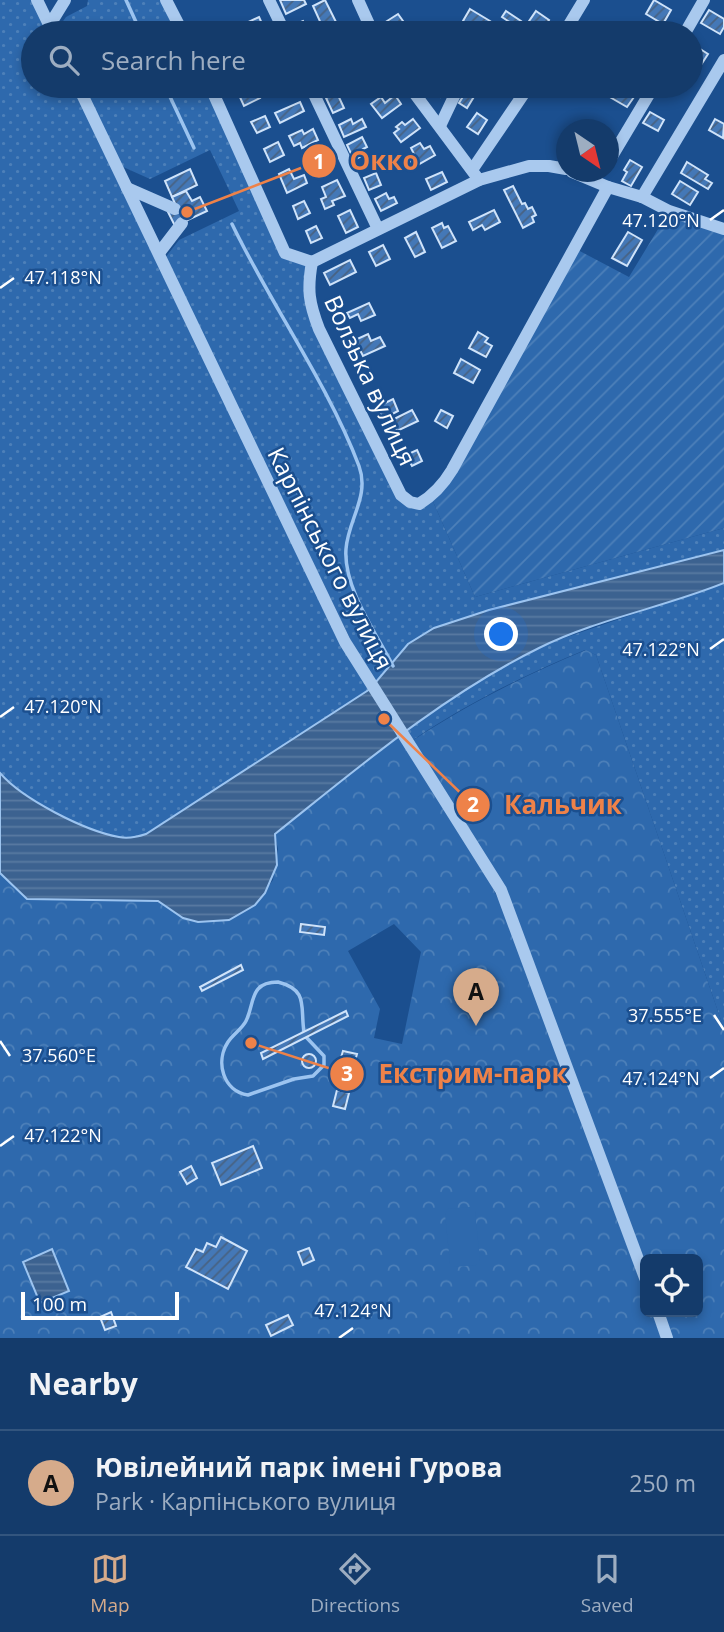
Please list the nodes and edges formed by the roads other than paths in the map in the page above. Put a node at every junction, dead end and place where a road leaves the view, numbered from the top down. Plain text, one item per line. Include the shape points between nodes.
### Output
1 (37, 0) edge
2 (65, 0) edge
3 (166, 0) edge
4 (270, 0) edge
5 (358, 0) edge
6 (584, 0) edge
7 (705, 0) edge
8 (47, 21) edge
9 (55, 21) edge
10 (177, 21) edge
11 (280, 21) edge
12 (368, 21) edge
13 (571, 21) edge
14 (692, 21) edge
15 (724, 60) edge
16 (703, 95) edge
17 (84, 98) edge
18 (215, 98) edge
19 (316, 98) edge
20 (418, 98) edge
21 (453, 98) edge
22 (522, 98) edge
23 (647, 98) edge
24 (701, 98) edge
25 (440, 126) junction
26 (619, 145) edge
27 (556, 167) edge
28 (475, 175) junction
29 (602, 182) edge
30 (608, 182) edge
31 (127, 188) junction
32 (642, 197) junction
33 (176, 209) dead end
34 (182, 223) dead end
35 (378, 229) junction
36 (724, 229) edge
37 (159, 253) junction
38 (312, 262) junction
39 (640, 1264) edge
40 (660, 1317) edge
41 (667, 1338) edge

1 - 8 street
2 - 9 street
3 - 10 street
4 - 11 street
5 - 12 street
6 - 13 street
7 - 14 street
15 - 16 street
17 - 31 street, Карпінського вулиця
18 - 38 street via 285,253
19 - 35 street
20 - 25 street
21 - 25 street
22 - 28 street
23 - 26 street
24 - 32 street
25 - 28 street
27 - 28 street via 529,166
28 - 35 street
29 - 38 street, Волзька вулиця via 452,470 442,486 419,504 401,495 319,329 308,288
30 - 32 street
31 - 33 street
31 - 37 street, Карпінського вулиця
32 - 36 street
34 - 37 street
35 - 38 street
37 - 39 street, Карпінського вулиця via 340,630 509,907
40 - 41 street

